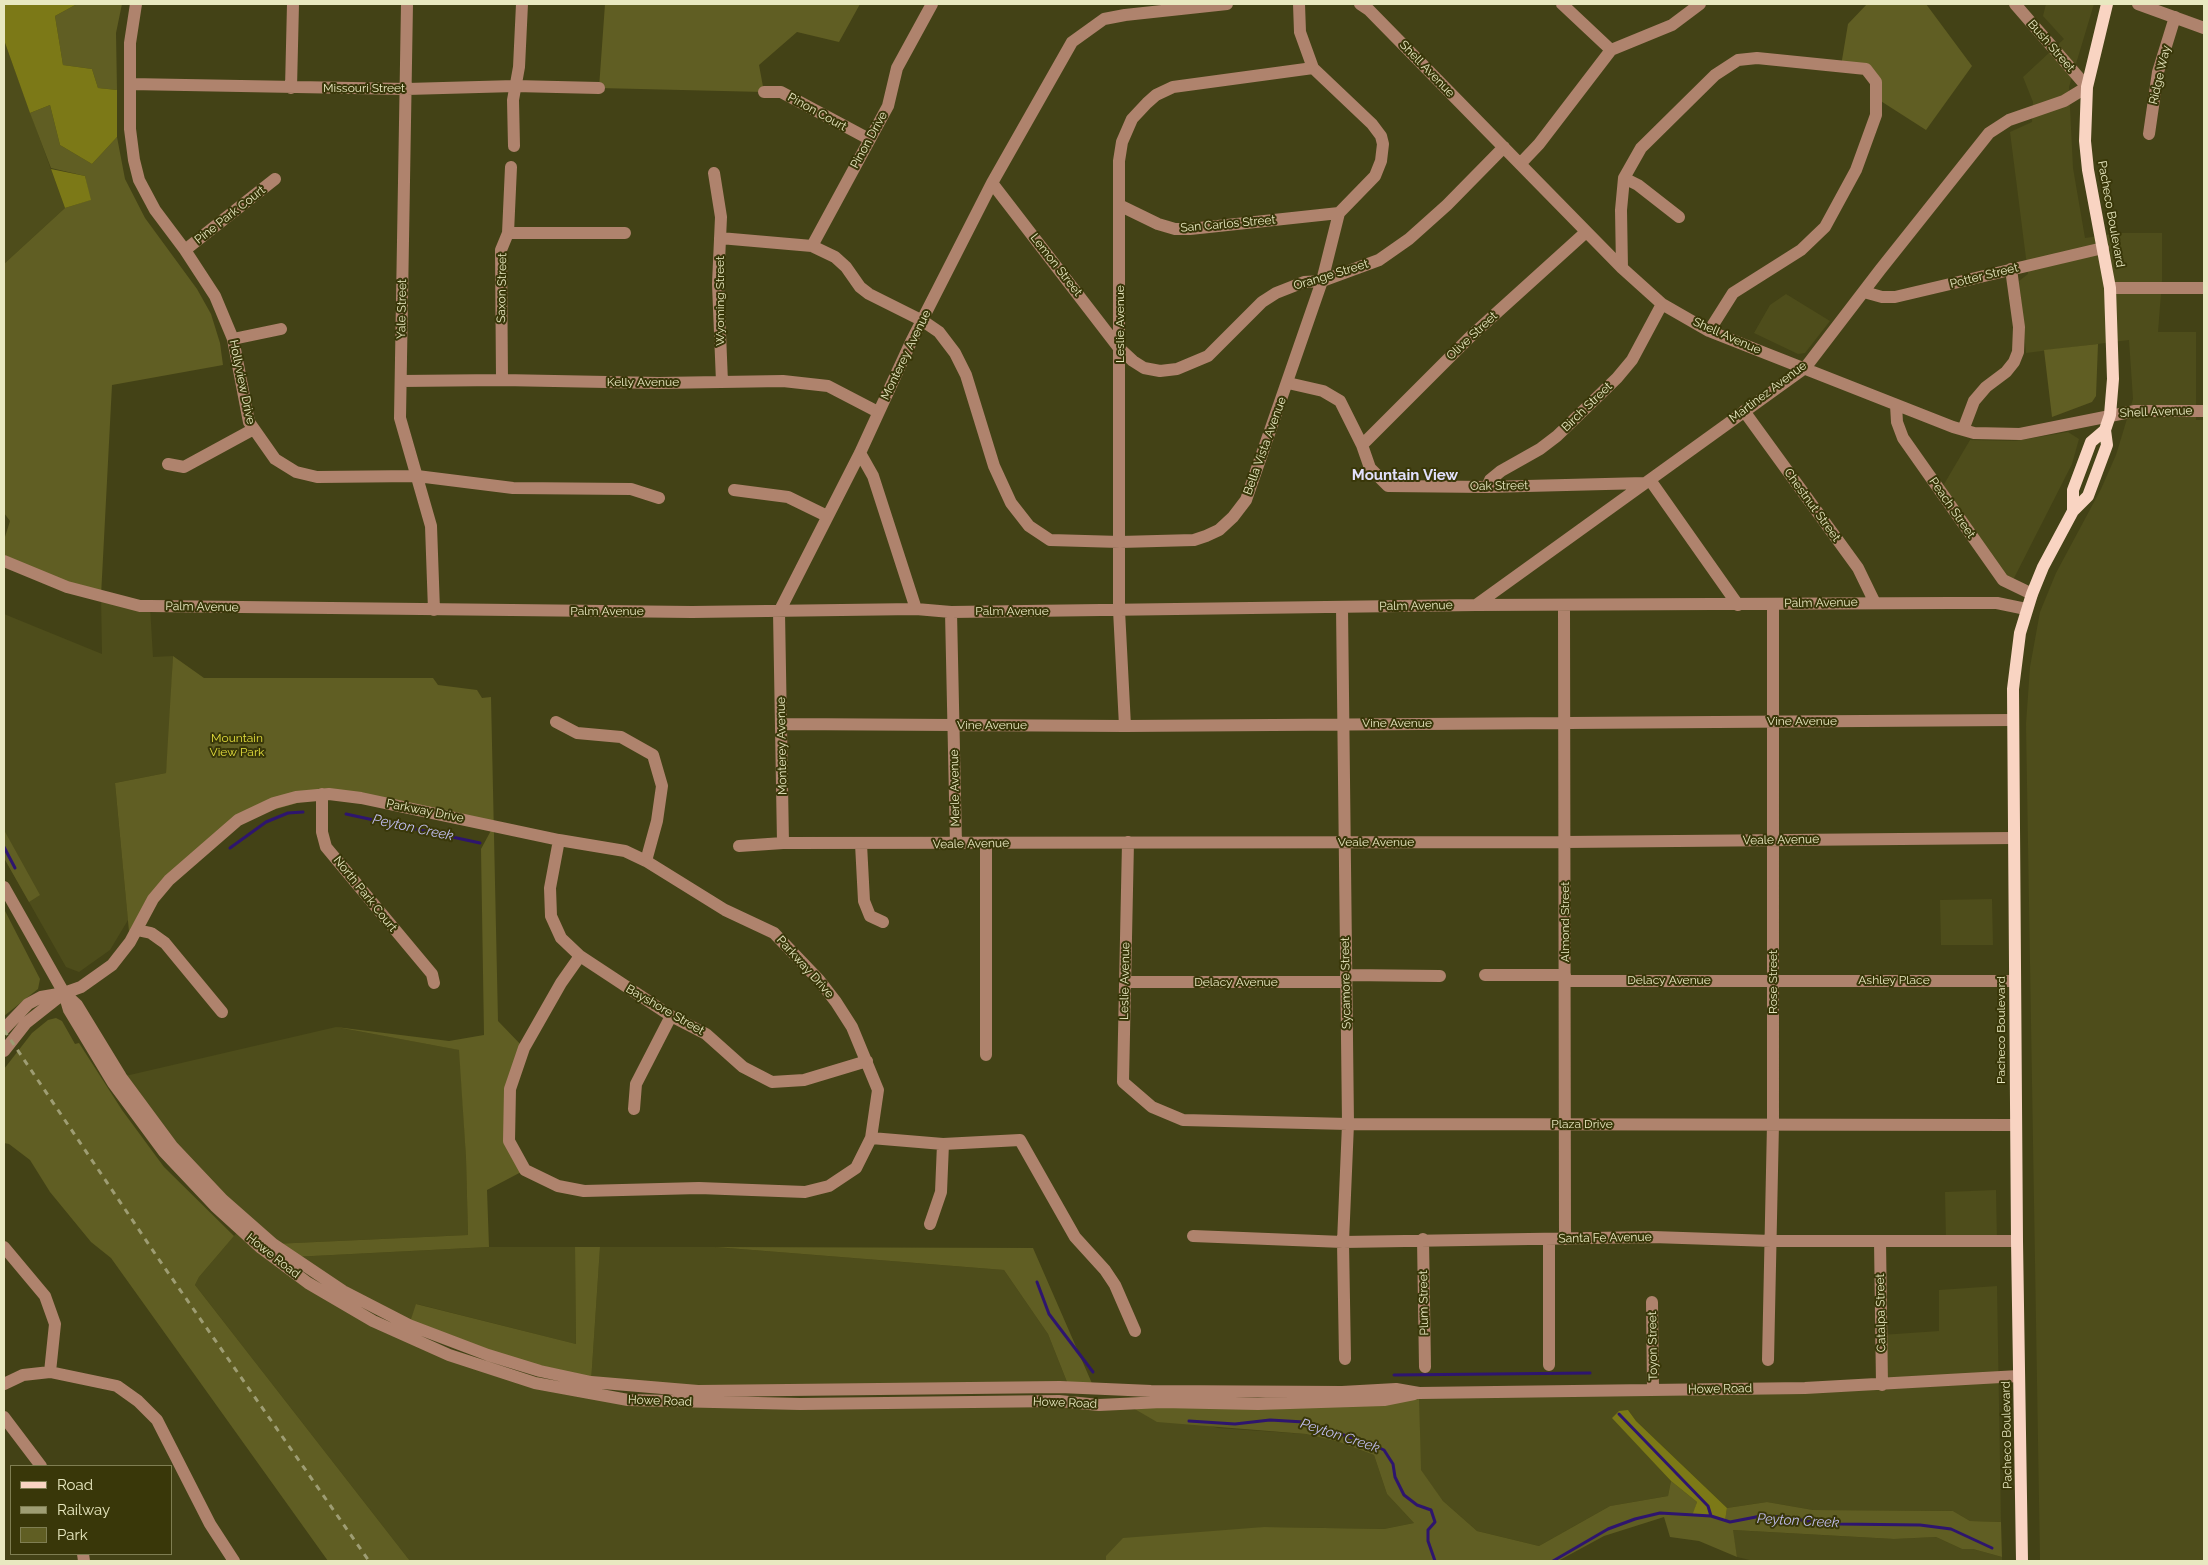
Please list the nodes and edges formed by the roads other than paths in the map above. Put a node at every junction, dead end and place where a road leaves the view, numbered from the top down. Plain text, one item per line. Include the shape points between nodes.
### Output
1 (136, 4) edge
2 (293, 4) edge
3 (407, 4) edge
4 (522, 4) edge
5 (932, 4) edge
6 (1227, 4) edge
7 (1299, 4) edge
8 (1360, 4) edge
9 (1562, 4) edge
10 (1700, 4) edge
11 (2015, 4) edge
12 (2107, 4) edge
13 (2138, 4) edge
14 (1124, 9) edge
15 (2175, 17) junction
16 (2204, 28) edge
17 (1611, 50) junction
18 (1313, 68) junction
19 (130, 84) junction
20 (515, 86) junction
21 (2087, 87) junction
22 (291, 88) junction
23 (599, 88) dead end
24 (407, 89) junction
25 (764, 92) dead end
26 (2150, 134) dead end
27 (868, 140) junction
28 (514, 146) dead end
29 (1504, 147) junction
30 (1520, 164) junction
31 (511, 167) dead end
32 (714, 173) dead end
33 (1624, 178) junction
34 (275, 179) dead end
35 (992, 183) junction
36 (1121, 206) junction
37 (1340, 213) junction
38 (1679, 217) dead end
39 (1586, 232) junction
40 (508, 233) junction
41 (625, 233) dead end
42 (720, 238) junction
43 (812, 246) junction
44 (2103, 248) junction
45 (185, 250) junction
46 (1622, 268) junction
47 (2011, 270) junction
48 (1322, 280) junction
49 (2110, 288) junction
50 (2204, 288) edge
51 (1864, 292) junction
52 (1662, 304) junction
53 (923, 321) junction
54 (281, 329) dead end
55 (1710, 331) junction
56 (233, 339) junction
57 (1119, 348) junction
58 (1805, 368) junction
59 (502, 380) junction
60 (401, 381) junction
61 (722, 382) junction
62 (1288, 383) junction
63 (1896, 405) junction
64 (1744, 411) junction
65 (2204, 411) edge
66 (878, 412) junction
67 (2110, 415) junction
68 (252, 430) junction
69 (1963, 430) junction
70 (1362, 444) junction
71 (860, 453) junction
72 (168, 464) dead end
73 (417, 476) junction
74 (1647, 482) junction
75 (1487, 487) junction
76 (734, 490) dead end
77 (659, 498) dead end
78 (828, 516) junction
79 (1120, 542) junction
80 (4, 561) edge
81 (2032, 594) junction
82 (1875, 603) junction
83 (1738, 604) junction
84 (1773, 604) junction
85 (1476, 605) junction
86 (1564, 605) junction
87 (1342, 607) junction
88 (916, 609) junction
89 (2026, 609) junction
90 (434, 610) junction
91 (1119, 610) junction
92 (779, 612) junction
93 (951, 612) junction
94 (2012, 720) junction
95 (1774, 721) junction
96 (556, 722) dead end
97 (1564, 722) junction
98 (782, 724) junction
99 (1342, 724) junction
100 (954, 725) junction
101 (1125, 726) junction
102 (322, 794) junction
103 (2013, 838) junction
104 (559, 840) junction
105 (1774, 840) junction
106 (1128, 842) junction
107 (1344, 842) junction
108 (1564, 842) junction
109 (783, 843) junction
110 (986, 843) junction
111 (861, 844) junction
112 (956, 844) junction
113 (739, 846) dead end
114 (646, 861) junction
115 (4, 887) edge
116 (883, 922) dead end
117 (137, 930) junction
118 (580, 956) junction
119 (1485, 975) dead end
120 (1440, 976) dead end
121 (1565, 978) junction
122 (1346, 979) junction
123 (1773, 980) junction
124 (2014, 981) junction
125 (1125, 982) junction
126 (434, 983) dead end
127 (64, 993) junction
128 (222, 1012) dead end
129 (671, 1016) junction
130 (4, 1029) edge
131 (4, 1051) edge
132 (986, 1055) dead end
133 (867, 1061) junction
134 (1152, 1106) joint
135 (634, 1109) dead end
136 (1348, 1124) junction
137 (1564, 1124) junction
138 (1773, 1124) junction
139 (2016, 1125) junction
140 (872, 1138) junction
141 (943, 1144) junction
142 (930, 1224) dead end
143 (1193, 1236) dead end
144 (1423, 1239) junction
145 (1549, 1239) junction
146 (1565, 1239) junction
147 (1771, 1241) junction
148 (1880, 1241) junction
149 (2017, 1241) junction
150 (1343, 1242) junction
151 (4, 1247) edge
152 (1652, 1302) dead end
153 (1135, 1331) dead end
154 (1345, 1359) dead end
155 (1768, 1360) dead end
156 (1549, 1365) dead end
157 (1425, 1367) dead end
158 (50, 1372) junction
159 (2019, 1376) junction
160 (4, 1384) edge
161 (1882, 1386) junction
162 (1653, 1390) junction
163 (4, 1417) edge
164 (39, 1465) edge
165 (234, 1561) edge
166 (2022, 1561) edge

1 - 19 street, Hollyview Drive via 130,43
2 - 22 street
3 - 24 street, Yale Street
4 - 20 street via 520,67
5 - 27 street, Pinon Drive via 897,68 888,106
6 - 14 street, Monterey Avenue
7 - 18 street, Bella Vista Avenue via 1300,32
8 - 29 street, Shell Avenue
9 - 17 street
10 - 17 street via 1672,25
11 - 21 street, Bush Street
12 - 21 main road, Pacheco Boulevard
13 - 15 street
14 - 35 street, Monterey Avenue via 1072,42
15 - 16 street
15 - 26 street, Ridge Way via 2158,72
17 - 30 street
18 - 36 street, Leslie Avenue via 1173,87 1156,95 1132,119 1122,142 1119,161
18 - 37 street, Bella Vista Avenue via 1372,124 1383,144 1375,176
19 - 22 street, Missouri Street
19 - 45 street, Hollyview Drive via 130,129 139,180 155,210
20 - 23 street, Missouri Street
20 - 24 street, Missouri Street
20 - 28 street
21 - 44 main road, Pacheco Boulevard via 2085,141
21 - 51 street, Martinez Avenue via 2064,101 2009,120 1990,133
22 - 24 street, Missouri Street
24 - 60 street, Yale Street
25 - 27 street, Pinon Court via 781,92
27 - 43 street, Pinon Drive
29 - 30 street, Shell Avenue
29 - 48 street, Orange Street via 1447,205 1401,244 1379,260
30 - 39 street, Shell Avenue
31 - 40 street, Saxon Street
32 - 42 street via 721,217
33 - 38 street
33 - 46 street
33 - 55 street via 1641,148 1715,75 1738,60 1757,58 1866,69 1876,82 1876,115 1856,170 1825,227 1801,250 1733,293
34 - 45 street, Pine Park Court
35 - 53 street, Monterey Avenue
35 - 57 street, Lemon Street
36 - 37 street, San Carlos Street via 1175,229
36 - 57 street, Leslie Avenue
37 - 48 street, Bella Vista Avenue
39 - 46 street, Shell Avenue
39 - 70 street, Olive Street via 1470,336
40 - 41 street
40 - 59 street, Saxon Street via 501,250
42 - 43 street, Wyoming Street
42 - 61 street, Wyoming Street via 718,284
43 - 53 street, Wyoming Street via 835,257 869,294
44 - 47 street, Potter Street
44 - 49 main road, Pacheco Boulevard
45 - 56 street, Hollyview Drive via 214,296
46 - 52 street, Shell Avenue
47 - 51 street, Potter Street via 1895,297
47 - 69 street via 2019,327 2018,352 2006,372 1974,401
48 - 57 street, Orange Street via 1304,282 1276,293 1262,302 1208,356 1177,369 1160,371 1144,368
48 - 62 street, Bella Vista Avenue
49 - 50 street
49 - 67 main road, Pacheco Boulevard via 2113,380
51 - 58 street, Martinez Avenue
52 - 55 street, Shell Avenue
52 - 75 street, Birch Street via 1632,360 1612,384 1557,436 1501,471
53 - 66 street, Monterey Avenue
53 - 79 street, Bella Vista Avenue via 939,332 955,353 971,389 994,466 1019,516 1050,540
54 - 56 street
55 - 58 street, Shell Avenue
56 - 68 street, Hollyview Drive
57 - 79 street, Leslie Avenue
58 - 63 street, Shell Avenue
58 - 64 street, Martinez Avenue
59 - 60 street, Kelly Avenue
59 - 61 street, Kelly Avenue
60 - 73 street, Yale Street via 400,418
61 - 66 street, Kelly Avenue via 783,381 828,386
62 - 70 street, Oak Street via 1323,391 1340,401
62 - 79 street, Bella Vista Avenue via 1246,500 1220,530 1194,540
63 - 69 street, Shell Avenue
63 - 81 street, Peach Street via 1897,422 1903,438 2003,580
64 - 74 street, Martinez Avenue
64 - 82 street, Chestnut Street via 1858,568
65 - 67 street, Shell Avenue via 2134,411
66 - 71 street, Monterey Avenue
67 - 69 street, Shell Avenue via 2020,434 1986,435
67 - 81 main road, Pacheco Boulevard via 2105,430 2107,445 2088,496 2073,511
68 - 72 street via 184,467
68 - 73 street, Hollyview Drive via 275,459 296,472 316,477
70 - 75 street, Oak Street via 1370,468 1388,486
71 - 78 street, Monterey Avenue
71 - 88 street via 873,476
73 - 77 street, Hollyview Drive via 513,488 632,489
73 - 90 street, Yale Street via 431,526
74 - 75 street, Oak Street
74 - 83 street
74 - 85 street, Martinez Avenue
76 - 78 street via 788,497
78 - 92 street, Monterey Avenue
79 - 91 street, Leslie Avenue
80 - 90 street, Palm Avenue via 67,587 140,606
81 - 89 main road, Pacheco Boulevard
82 - 84 street, Palm Avenue
82 - 89 street, Palm Avenue via 1997,603
83 - 84 street, Palm Avenue
83 - 86 street, Palm Avenue
84 - 95 street, Rose Street
85 - 86 street, Palm Avenue
85 - 87 street, Palm Avenue
86 - 97 street, Almond Street
87 - 91 street, Palm Avenue
87 - 99 street, Sycamore Street
88 - 92 street, Palm Avenue
88 - 93 street, Palm Avenue
89 - 94 main road, Pacheco Boulevard via 2015,661
90 - 92 street, Palm Avenue
91 - 93 street, Palm Avenue
91 - 101 street, Leslie Avenue
92 - 98 street, Monterey Avenue
93 - 100 street, Merle Avenue
94 - 95 street, Vine Avenue
94 - 103 main road, Pacheco Boulevard
95 - 97 street, Vine Avenue
95 - 105 street, Rose Street
96 - 114 street via 578,733 621,738 653,755 662,786
97 - 99 street, Vine Avenue
97 - 108 street, Almond Street
98 - 100 street, Vine Avenue
98 - 109 street, Monterey Avenue
99 - 101 street, Vine Avenue
99 - 107 street, Sycamore Street
100 - 101 street, Vine Avenue
100 - 112 street, Merle Avenue
102 - 104 street, Parkway Drive via 361,798
102 - 117 street, Parkway Drive via 274,803 238,820 169,880 153,899
102 - 126 street, North Park Court via 322,832 326,847 432,974
103 - 105 street, Veale Avenue
103 - 124 main road, Pacheco Boulevard
104 - 114 street, Parkway Drive via 624,851
104 - 118 street, Bayshore Street via 550,888 551,916 561,938
105 - 108 street, Veale Avenue
105 - 123 street, Rose Street
106 - 107 street, Veale Avenue
106 - 110 street, Veale Avenue
106 - 125 street, Leslie Avenue
107 - 108 street, Veale Avenue
107 - 122 street, Sycamore Street
108 - 121 street, Almond Street
109 - 111 street, Veale Avenue
109 - 113 street, Veale Avenue
110 - 112 street, Veale Avenue
110 - 132 street
111 - 112 street, Veale Avenue
111 - 116 street via 864,902 870,916
114 - 133 street, Parkway Drive via 725,910 774,932 836,1002 852,1027
115 - 127 street, Howe Road
117 - 127 street, Parkway Drive via 112,965 80,987
117 - 128 street via 151,933 165,944
118 - 129 street, Bayshore Street
118 - 140 street, Parkway Drive via 524,1048 510,1089 509,1140 525,1170 558,1186 584,1192 699,1188 805,1192 828,1186 856,1168
119 - 121 street, Delacy Avenue
120 - 122 street, Delacy Avenue
121 - 123 street, Delacy Avenue
121 - 137 street, Almond Street
122 - 125 street, Delacy Avenue
122 - 136 street, Sycamore Street
123 - 124 street, Ashley Place
123 - 138 street, Rose Street
124 - 139 main road, Pacheco Boulevard
125 - 134 street, Leslie Avenue via 1123,1082
127 - 130 street via 48,994 28,1004
127 - 131 street via 26,1023
127 - 162 street, Howe Road via 77,1005 121,1077 172,1146 223,1200 272,1244 343,1291 409,1325 540,1371 591,1382 698,1391 1060,1387 1342,1392 1396,1389 1419,1393
129 - 133 street, Bayshore Street via 706,1034 743,1067 772,1082 804,1080
129 - 135 street via 636,1084
133 - 140 street, Parkway Drive via 878,1090
134 - 136 street, Plaza Drive via 1183,1120
136 - 137 street, Plaza Drive
136 - 150 street, Sycamore Street
137 - 138 street, Plaza Drive
137 - 146 street, Almond Street
138 - 139 street, Plaza Drive
138 - 147 street, Rose Street
139 - 149 main road, Pacheco Boulevard
140 - 141 street
141 - 142 street via 940,1192
141 - 153 street via 1020,1140 1074,1237 1115,1285
143 - 150 street, Santa Fe Avenue
144 - 145 street, Santa Fe Avenue
144 - 150 street, Santa Fe Avenue
144 - 157 street, Plum Street
145 - 146 street, Santa Fe Avenue
145 - 156 street
146 - 147 street, Santa Fe Avenue via 1653,1237
147 - 148 street, Santa Fe Avenue
147 - 155 street, Rose Street
148 - 149 street, Santa Fe Avenue
148 - 161 street, Catalpa Street
149 - 159 main road, Pacheco Boulevard
150 - 154 street, Sycamore Street
151 - 158 street via 45,1296 55,1324
152 - 162 street, Toyon Street
158 - 160 street via 23,1375
158 - 165 street via 116,1386 138,1400 157,1420 210,1524
159 - 161 street, Howe Road
159 - 166 main road, Pacheco Boulevard
161 - 162 street, Howe Road
163 - 164 street

